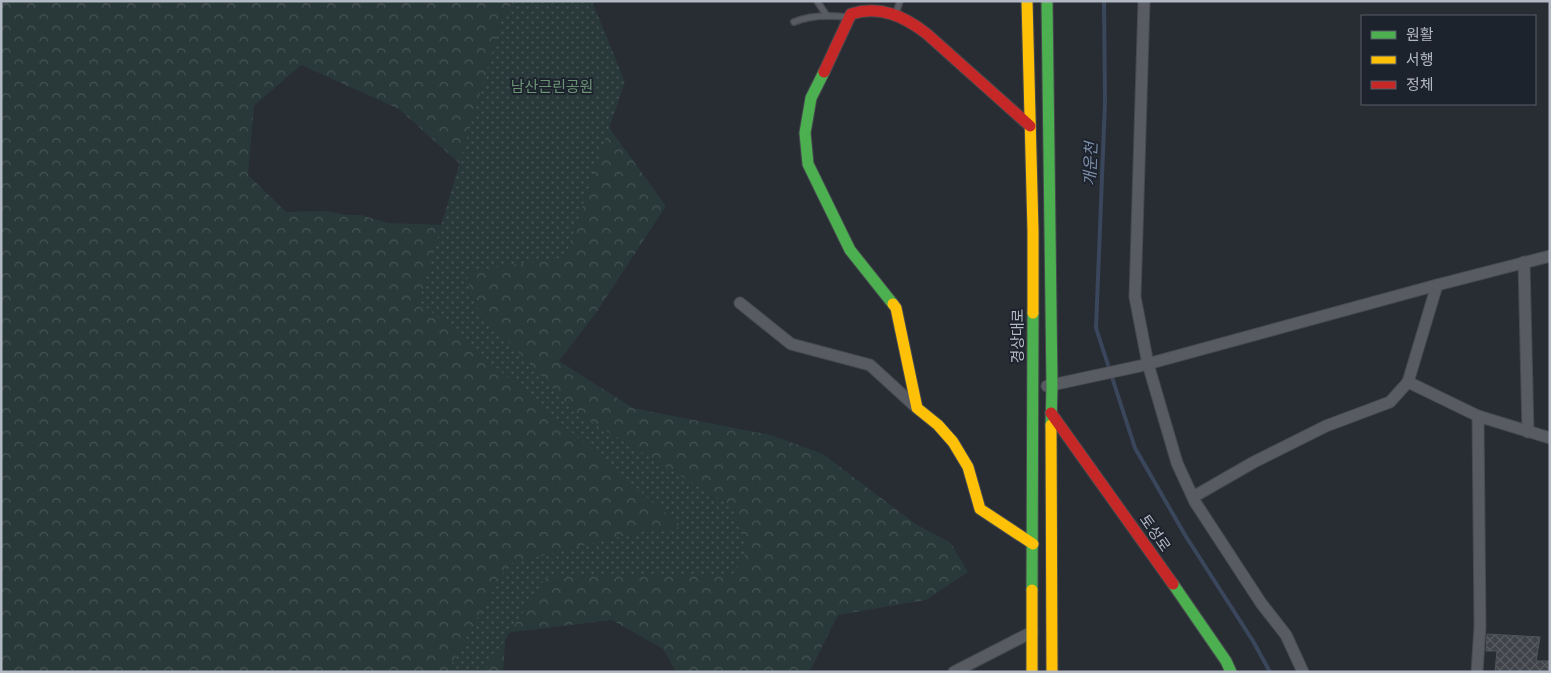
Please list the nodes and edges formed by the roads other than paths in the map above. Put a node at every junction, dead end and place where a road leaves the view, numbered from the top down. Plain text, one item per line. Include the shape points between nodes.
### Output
1 (817, 1) edge
2 (900, 1) edge
3 (1027, 1) edge
4 (1047, 1) edge
5 (1144, 1) edge
6 (896, 15) junction
7 (827, 16) junction
8 (849, 17) junction
9 (794, 22) dead end
10 (1030, 126) junction
11 (1550, 256) edge
12 (1524, 262) junction
13 (1437, 285) junction
14 (740, 303) dead end
15 (1144, 365) junction
16 (1408, 382) junction
17 (1052, 386) junction
18 (1033, 388) junction
19 (917, 408) junction
20 (1051, 413) junction
21 (1478, 416) junction
22 (1528, 432) junction
23 (1550, 438) edge
24 (1193, 497) junction
25 (1033, 544) junction
26 (1032, 632) junction
27 (954, 672) edge
28 (1032, 672) edge
29 (1052, 672) edge
30 (1231, 672) edge
31 (1303, 672) edge
32 (1477, 672) edge

1 - 7 lane
2 - 6 lane
3 - 10 main road, 경상대로
4 - 17 main road
5 - 15 street via 1135,297
6 - 8 main road via 867,10
6 - 10 main road via 930,37
7 - 8 lane
7 - 9 lane
8 - 19 main road via 810,98 805,133 808,164 850,250 896,308
10 - 18 main road, 경상대로
11 - 12 street
12 - 13 street
12 - 22 street
13 - 15 street
13 - 16 street
14 - 19 street via 791,344 870,365
15 - 17 street
15 - 24 street via 1177,464
16 - 21 street
16 - 24 street via 1390,402 1326,426
17 - 18 street
17 - 20 main road
18 - 25 main road, 경상대로
19 - 25 main road via 953,442 968,467 980,509
20 - 29 main road
20 - 30 main road, 토성로 via 1221,653
21 - 22 street
21 - 32 street via 1480,627
22 - 23 street
24 - 31 street via 1286,635
25 - 26 main road, 경상대로
26 - 27 street
26 - 28 main road, 경상대로

